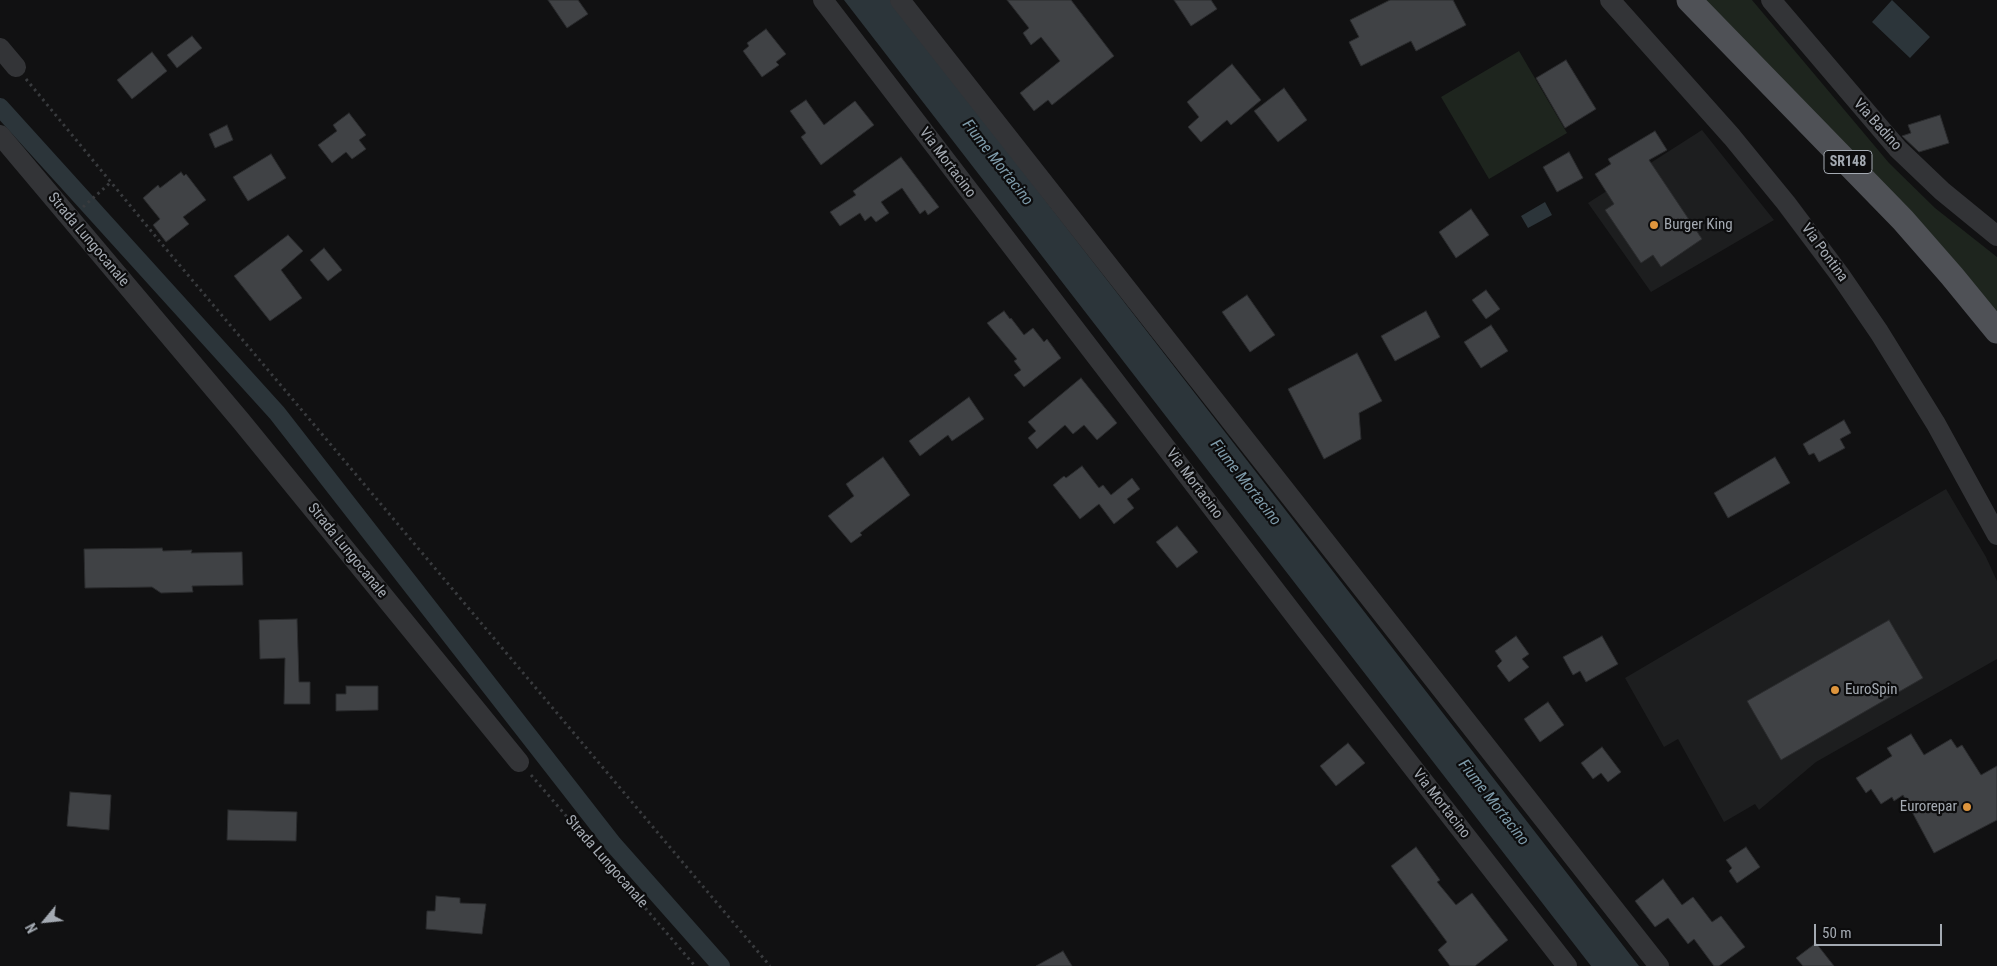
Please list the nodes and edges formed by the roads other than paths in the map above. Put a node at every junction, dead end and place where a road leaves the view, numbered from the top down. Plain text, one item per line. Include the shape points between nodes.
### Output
1 (822, 0) edge
2 (900, 0) edge
3 (1610, 0) edge
4 (1689, 0) edge
5 (1771, 0) edge
6 (0, 48) edge
7 (16, 67) road end
8 (0, 135) edge
9 (1997, 236) edge
10 (1997, 332) edge
11 (1997, 535) edge
12 (520, 762) road end
13 (1567, 966) edge
14 (1659, 966) edge

1 - 13 street, Via Mortacino
2 - 14 street
3 - 11 street, Via Pontina via 1737,144 1836,270 1931,416
4 - 10 main road, SR148 via 1908,226
5 - 9 street, Via Badino via 1898,149
6 - 7 street
8 - 12 street, Strada Lungocanale via 241,421

